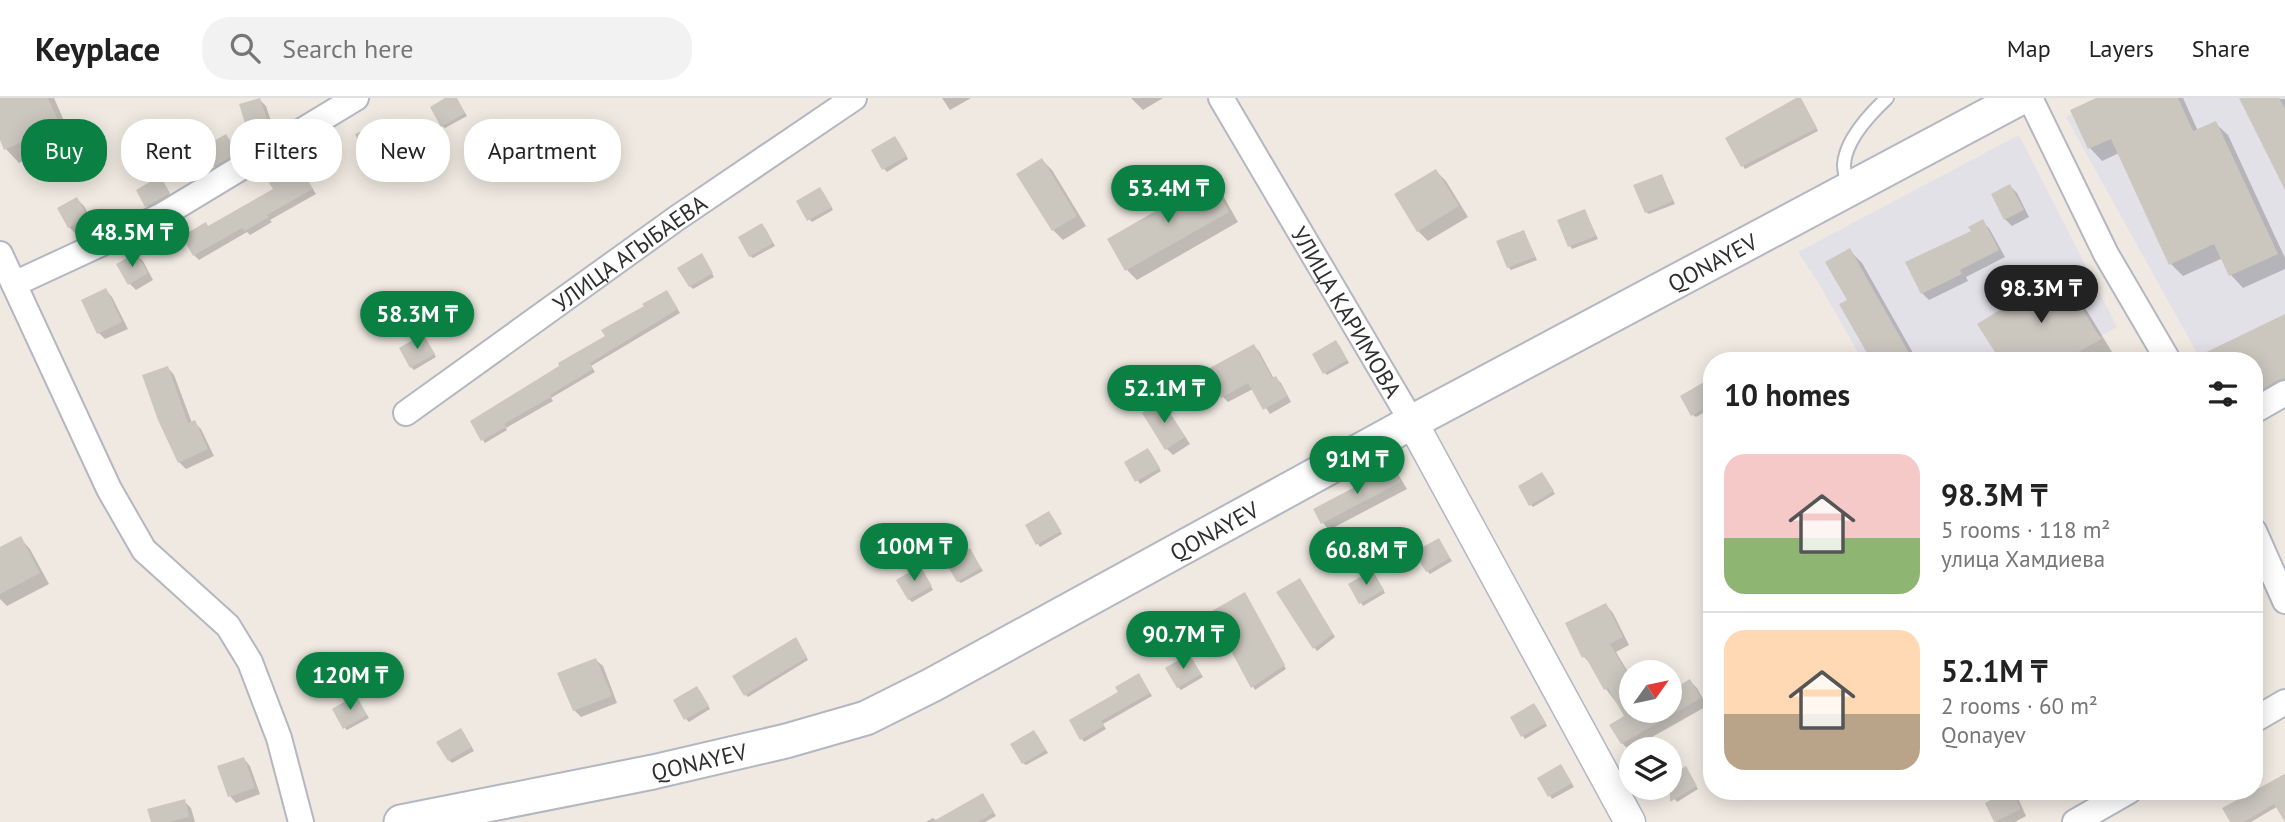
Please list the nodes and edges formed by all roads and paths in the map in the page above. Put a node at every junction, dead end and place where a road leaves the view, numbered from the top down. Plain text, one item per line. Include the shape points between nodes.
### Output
1 (356, 98) edge
2 (855, 98) edge
3 (1221, 98) edge
4 (1887, 98) edge
5 (2020, 98) edge
6 (2029, 98) edge
7 (1848, 190) junction
8 (0, 254) edge
9 (14, 284) junction
10 (2163, 352) edge
11 (2285, 393) edge
12 (2263, 406) edge
13 (406, 413) dead end
14 (1412, 422) junction
15 (2263, 551) edge
16 (2285, 601) edge
17 (2285, 702) edge
18 (2263, 715) edge
19 (2113, 800) edge
20 (301, 822) edge
21 (401, 822) edge
22 (1630, 822) edge
23 (2075, 822) edge

1 - 9 street via 161,216
2 - 13 street, УЛИЦА АГЫБАЕВА via 677,218
3 - 14 street, УЛИЦА КАРИМОВА
4 - 7 lane via 1851,143 1844,164
5 - 7 main road, QONAYEV
6 - 10 street via 2106,254
7 - 14 main road, QONAYEV
8 - 9 street
9 - 20 street via 109,489 144,550 228,626 250,662 279,738
11 - 12 street
14 - 21 main road, QONAYEV via 866,718 653,772
14 - 22 street, УЛИЦА КАРИМОВА
15 - 16 street
17 - 18 street
19 - 23 street

